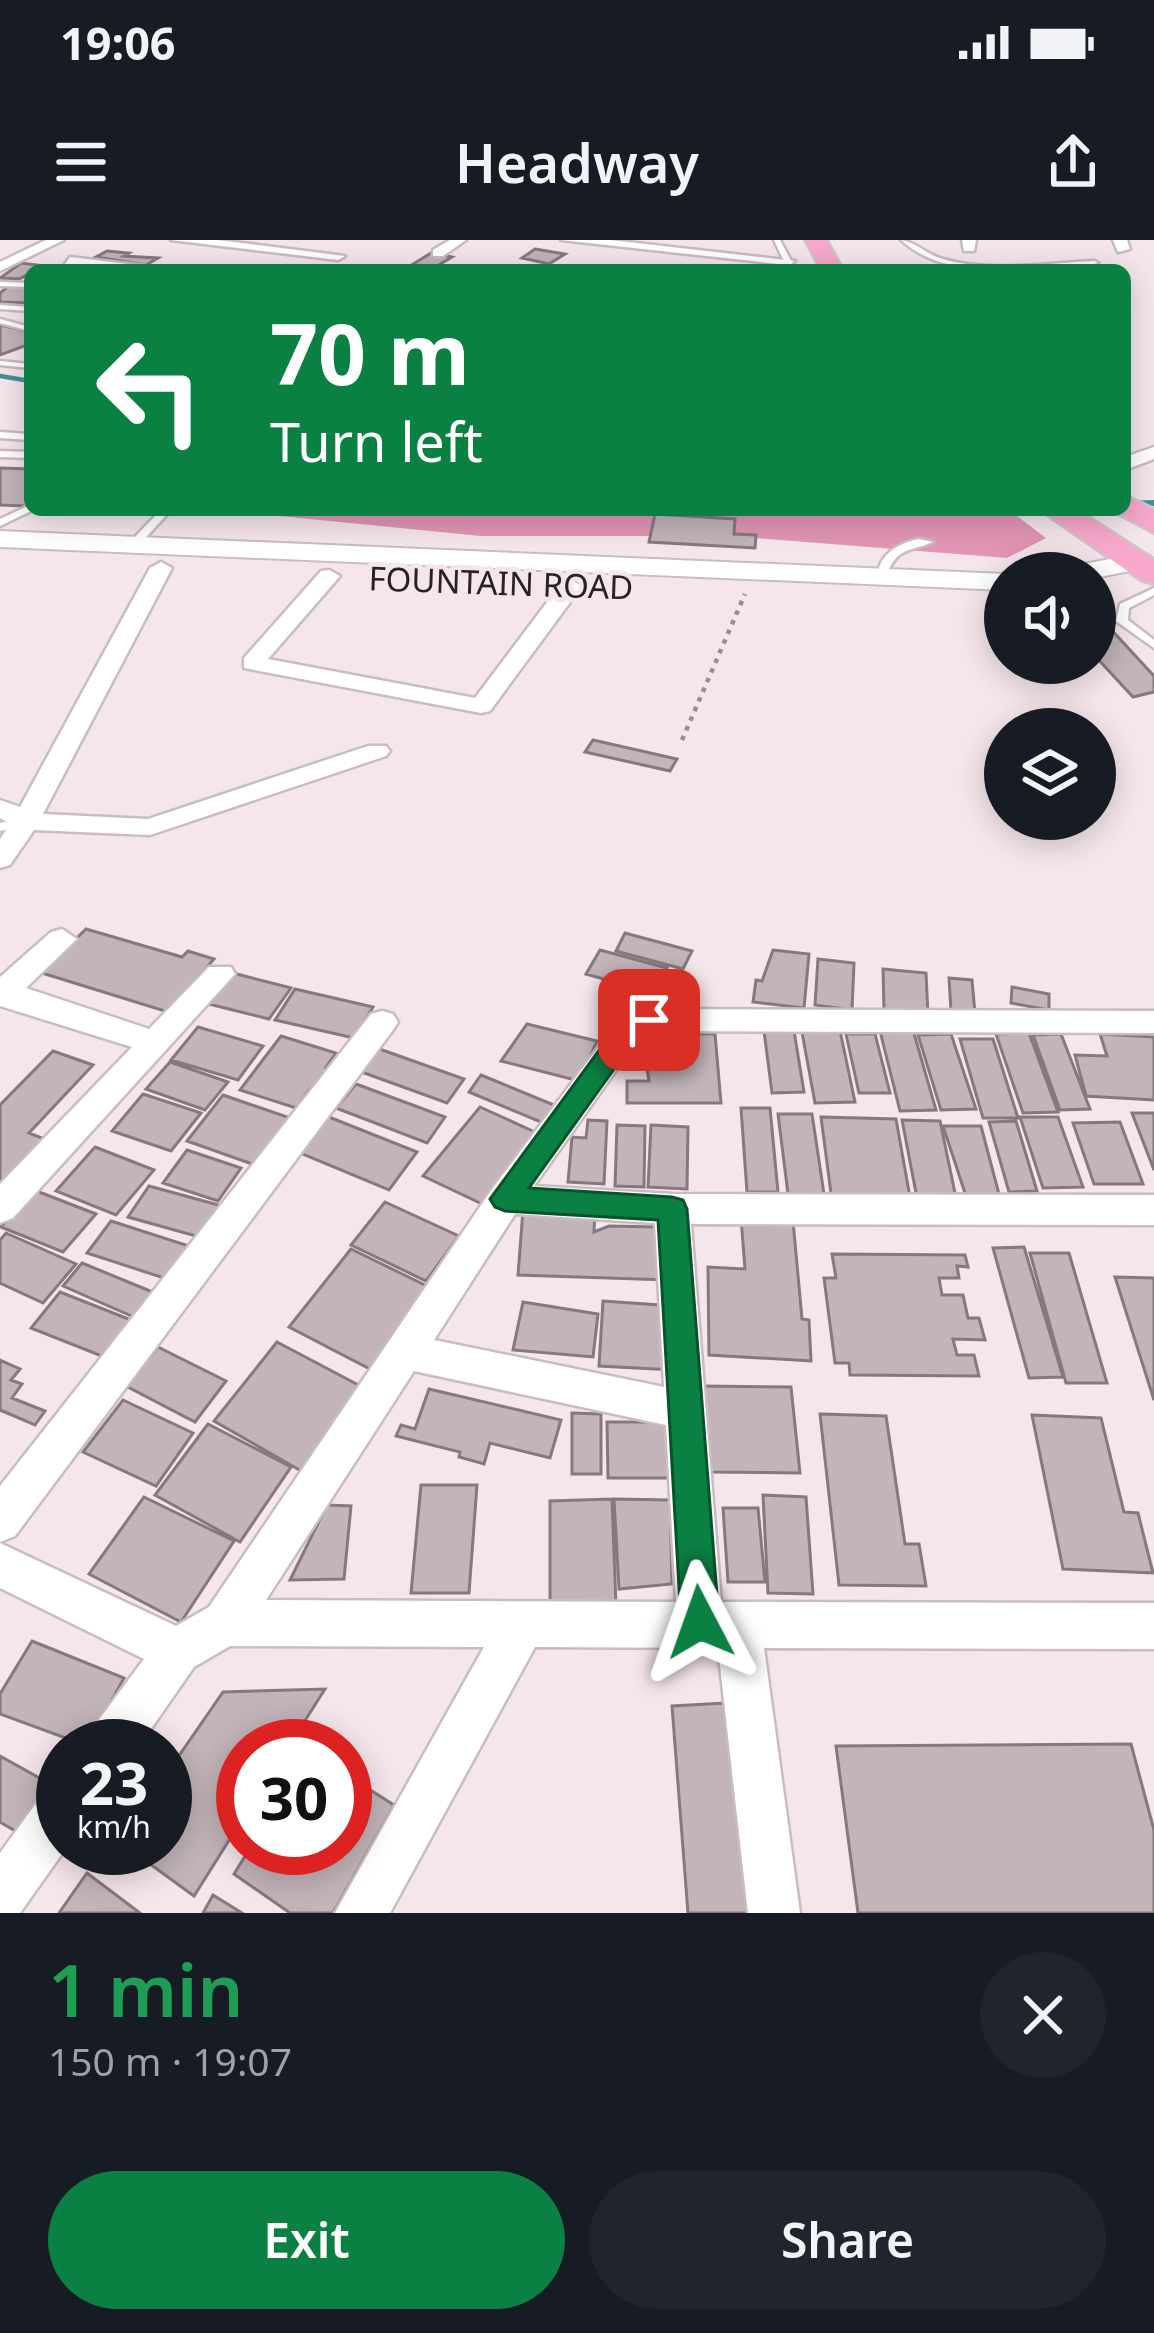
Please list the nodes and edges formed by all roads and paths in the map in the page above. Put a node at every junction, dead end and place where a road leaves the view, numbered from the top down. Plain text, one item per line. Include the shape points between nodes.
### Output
1 (57, 240) edge
2 (178, 240) edge
3 (459, 240) edge
4 (568, 240) edge
5 (776, 240) edge
6 (904, 240) edge
7 (90, 250) dead end
8 (437, 253) dead end
9 (793, 260) edge
10 (70, 261) junction
11 (1095, 262) dead end
12 (64, 264) edge
13 (95, 264) edge
14 (324, 264) edge
15 (964, 264) edge
16 (1055, 264) edge
17 (0, 267) edge
18 (160, 516) edge
19 (1080, 516) edge
20 (4, 522) edge
21 (0, 523) edge
22 (928, 542) dead end
23 (134, 544) junction
24 (0, 561) edge
25 (306, 563) junction
26 (161, 568) junction
27 (1149, 569) edge
28 (1116, 571) edge
29 (881, 575) junction
30 (328, 576) junction
31 (984, 581) edge
32 (572, 586) junction
33 (984, 589) edge
34 (746, 593) junction
35 (1154, 645) edge
36 (682, 740) dead end
37 (377, 751) dead end
38 (8, 819) edge
39 (0, 860) edge
40 (62, 939) dead end
41 (220, 974) dead end
42 (2, 994) edge
43 (382, 1022) dead end
44 (1154, 1022) edge
45 (152, 1042) junction
46 (505, 1199) junction
47 (0, 1208) edge
48 (672, 1209) junction
49 (1154, 1210) edge
50 (404, 1351) junction
51 (685, 1410) junction
52 (0, 1521) edge
53 (0, 1565) edge
54 (225, 1623) junction
55 (523, 1623) junction
56 (719, 1623) junction
57 (1154, 1626) edge
58 (178, 1651) junction
59 (129, 1719) edge
60 (36, 1847) edge
61 (0, 1897) edge
62 (361, 1913) edge
63 (774, 1913) edge

1 - 17 street
2 - 14 street via 345,252
3 - 8 street
4 - 9 street
5 - 9 lane
6 - 15 lane via 929,258
7 - 10 street
10 - 12 street
10 - 13 street
11 - 16 lane
18 - 23 lane
19 - 27 highway
20 - 21 lane
20 - 23 street, FOUNTAIN ROAD
22 - 29 lane via 898,548
23 - 25 street, FOUNTAIN ROAD
24 - 26 street, FOUNTAIN ROAD
25 - 26 street, FOUNTAIN ROAD
25 - 29 street, FOUNTAIN ROAD
25 - 30 street, FOUNTAIN ROAD
26 - 38 street
27 - 28 street
27 - 35 lane via 1122,621
29 - 31 street, FOUNTAIN ROAD
30 - 32 street, FOUNTAIN ROAD
30 - 32 street via 252,663 481,706
32 - 34 street, FOUNTAIN ROAD
33 - 34 street, FOUNTAIN ROAD via 952,601
34 - 36 path
37 - 38 street via 150,827
38 - 39 street
40 - 42 street
41 - 45 street
42 - 45 street
43 - 52 street
44 - 46 street via 649,1020 623,1037
45 - 47 street
46 - 48 street
46 - 50 street
48 - 49 street
48 - 51 street
50 - 51 street
50 - 54 street
51 - 56 street
53 - 58 street
54 - 55 street
54 - 58 street
55 - 56 street
55 - 62 street
56 - 57 street
56 - 63 street
58 - 59 street
60 - 61 street

